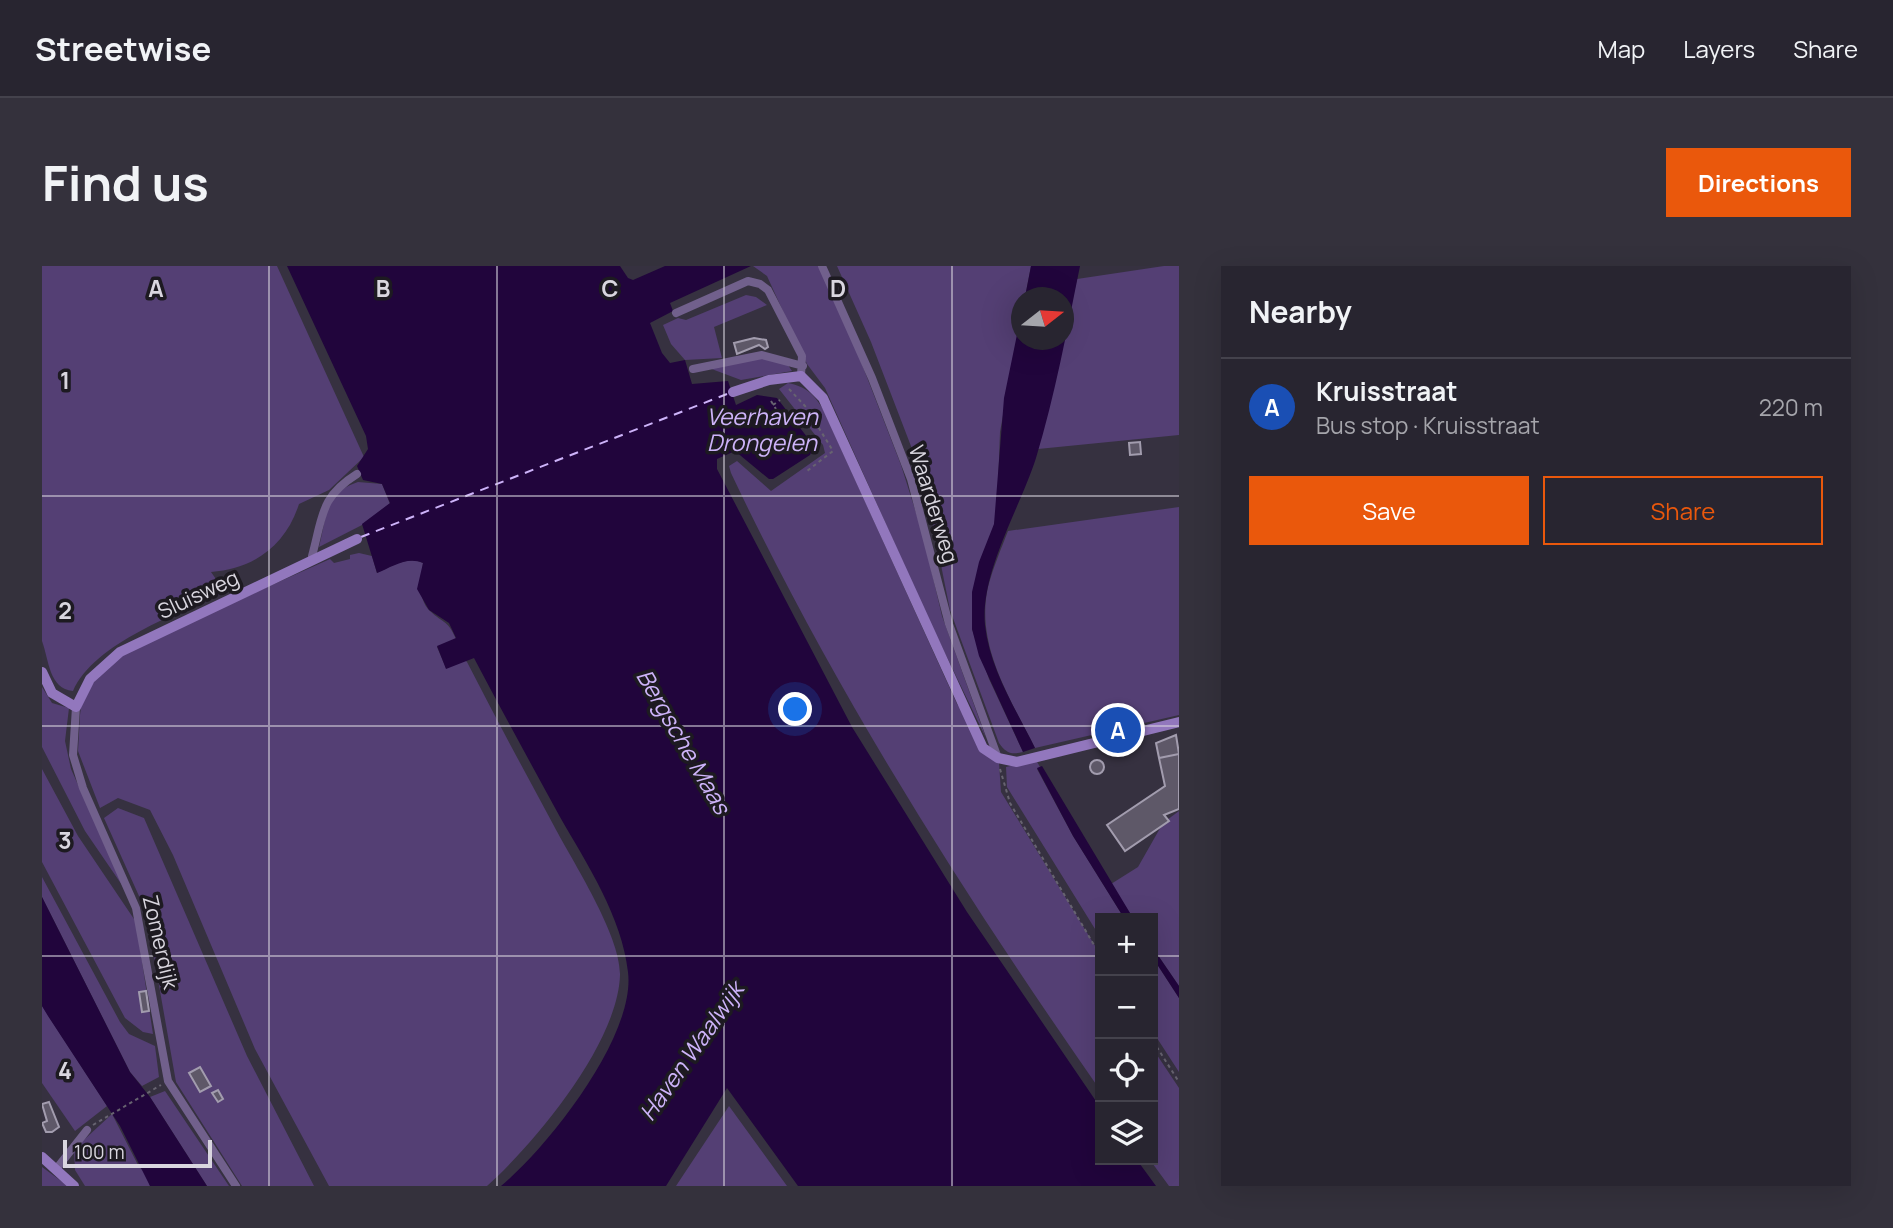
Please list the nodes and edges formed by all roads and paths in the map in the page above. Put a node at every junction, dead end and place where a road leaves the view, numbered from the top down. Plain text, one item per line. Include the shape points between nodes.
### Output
1 (821, 266) edge
2 (676, 313) dead end
3 (692, 369) dead end
4 (802, 371) junction
5 (779, 377) junction
6 (733, 392) dead end
7 (780, 400) dead end
8 (771, 401) dead end
9 (807, 471) dead end
10 (357, 474) dead end
11 (356, 539) dead end
12 (314, 560) junction
13 (42, 672) edge
14 (76, 707) junction
15 (1179, 722) edge
16 (998, 758) junction
17 (1095, 947) edge
18 (1158, 1049) edge
19 (1179, 1082) edge
20 (154, 1088) dead end
21 (87, 1130) joint
22 (42, 1157) edge
23 (57, 1168) junction
24 (74, 1186) edge
25 (236, 1186) edge

1 - 16 street, Waarderweg via 911,479 949,624
2 - 4 street via 748,281 760,284 768,290 802,356
3 - 4 street via 762,355
4 - 5 street
4 - 16 street via 829,410 976,736
5 - 6 street
5 - 9 path via 806,407 834,451
7 - 8 path via 774,407
10 - 12 street via 335,488 328,500
11 - 12 street, Sluisweg
12 - 14 street, Sluisweg via 120,652 90,679
13 - 14 street via 52,693
14 - 25 street, Zomerdijk via 73,755 136,908 168,1081
15 - 16 street via 1017,762
16 - 17 path via 1010,803
18 - 19 path
20 - 21 path
21 - 23 street
22 - 23 street
23 - 24 street

